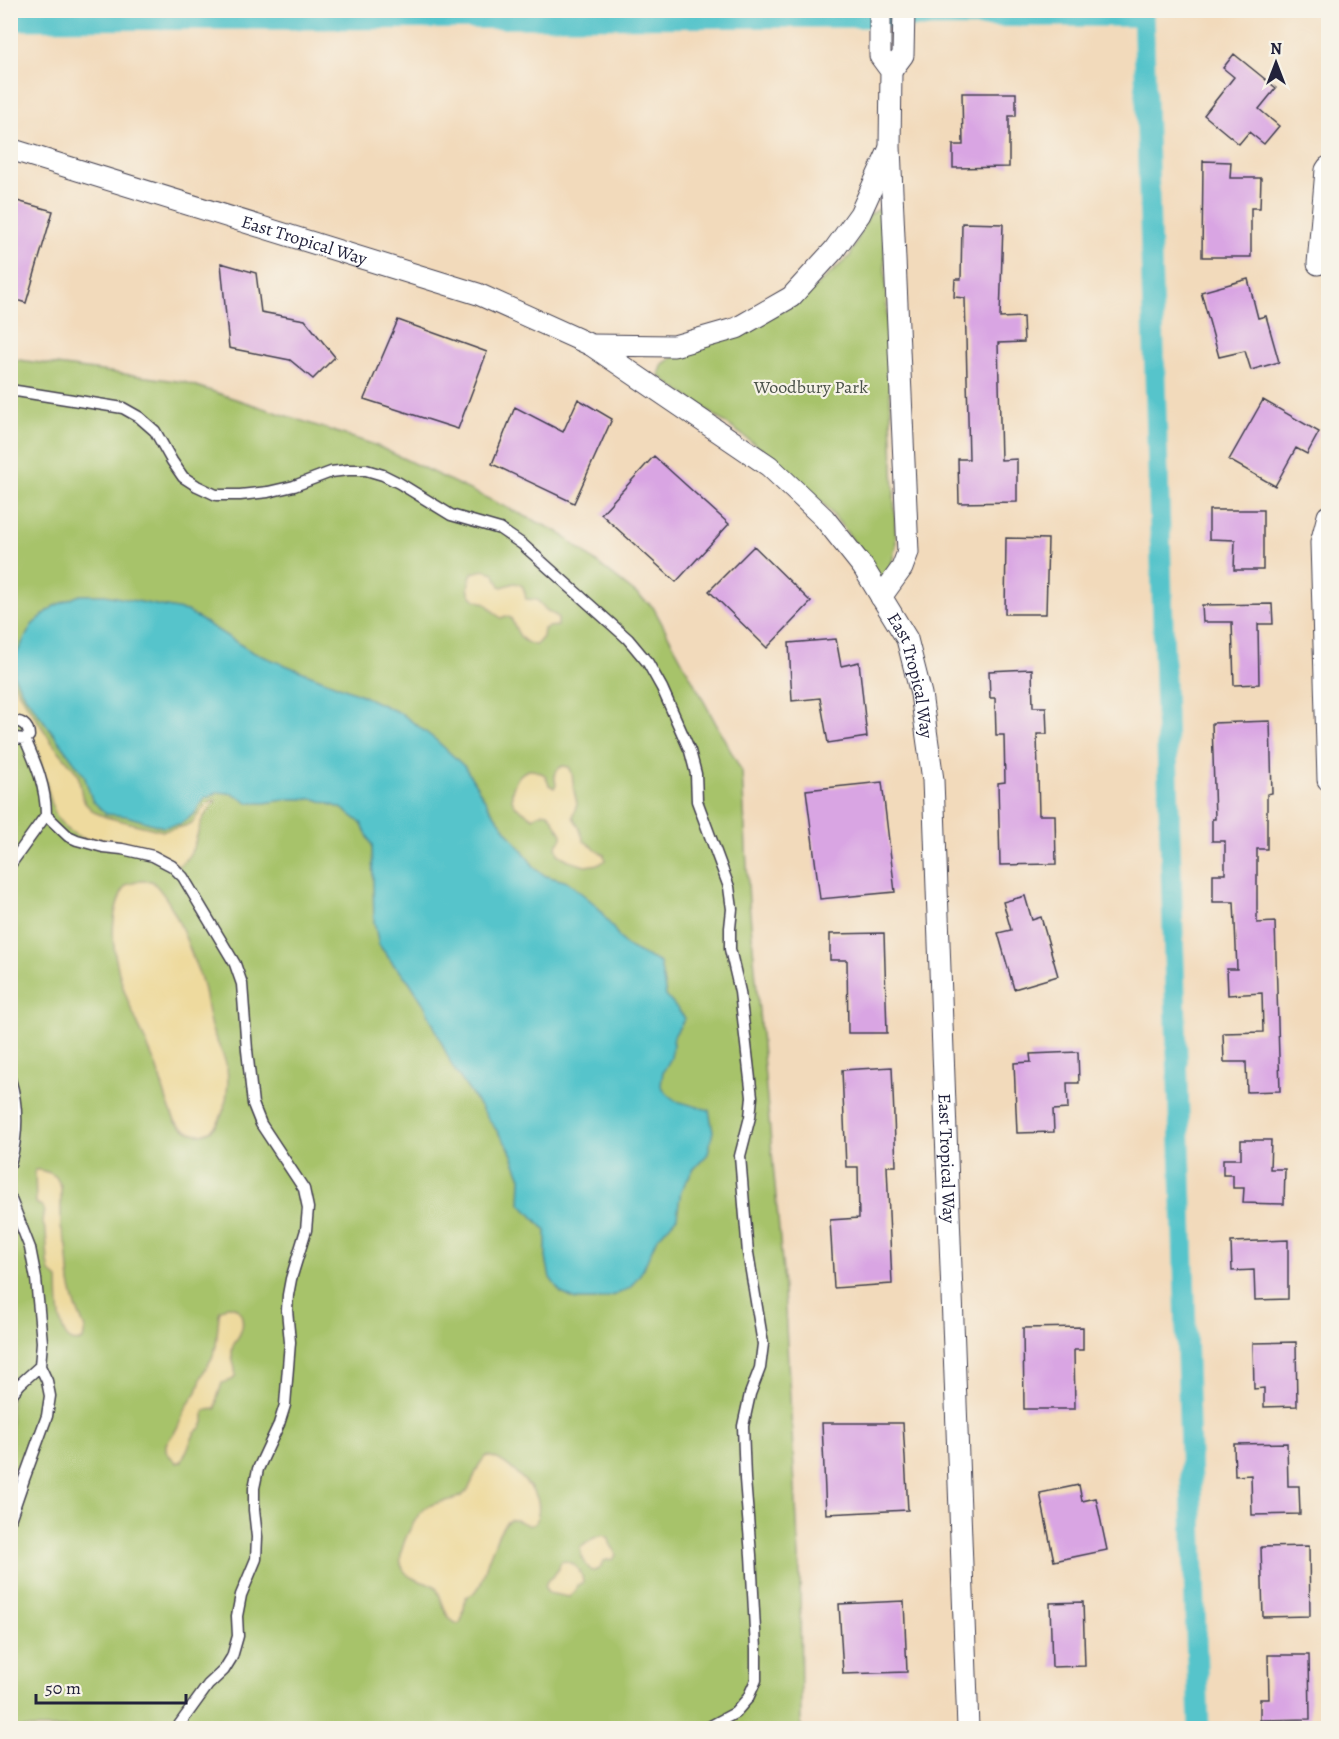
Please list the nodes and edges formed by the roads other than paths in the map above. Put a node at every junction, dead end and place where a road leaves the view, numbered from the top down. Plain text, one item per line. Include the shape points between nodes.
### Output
1 (880, 10) edge
2 (904, 10) edge
3 (891, 61) junction
4 (890, 147) junction
5 (10, 148) edge
6 (1329, 166) edge
7 (1318, 264) dead end
8 (591, 345) junction
9 (10, 390) edge
10 (1328, 517) edge
11 (881, 597) junction
12 (10, 723) edge
13 (10, 734) edge
14 (25, 739) junction
15 (1329, 780) edge
16 (46, 815) junction
17 (10, 865) edge
18 (10, 1079) edge
19 (10, 1164) edge
20 (10, 1197) edge
21 (40, 1366) junction
22 (10, 1396) edge
23 (10, 1520) edge
24 (177, 1728) edge
25 (707, 1728) edge
26 (968, 1728) edge

1 - 3 street, East Tropical Way
2 - 3 street, East Tropical Way
3 - 4 street, East Tropical Way
4 - 8 street, East Tropical Way via 860,214 834,250 791,297 737,328 674,346
4 - 11 street, East Tropical Way via 908,552 902,568
5 - 8 street, East Tropical Way via 478,294
6 - 7 street
8 - 11 street, East Tropical Way via 769,466 824,518
9 - 25 lane via 123,408 155,431 183,477 216,495 268,492 331,472 366,470 383,475 451,515 500,529 522,544 628,639 662,688 690,751 697,801 729,887 730,949 740,992 752,1097 740,1156 748,1253 763,1344 743,1426 756,1680 735,1713
10 - 15 street via 1321,543
11 - 26 street, East Tropical Way via 907,639 921,694 933,780
12 - 14 lane via 25,724
13 - 14 lane
14 - 16 lane via 44,789
16 - 17 lane
16 - 24 lane via 68,836 97,846 153,856 183,877 235,964 242,984 253,1104 261,1124 304,1189 308,1208 288,1295 290,1342 285,1405 254,1488 256,1559 237,1616 238,1636 224,1670
18 - 19 lane via 17,1109
20 - 21 lane via 30,1248 36,1279 42,1342
21 - 22 lane
21 - 23 lane via 50,1396 47,1416

